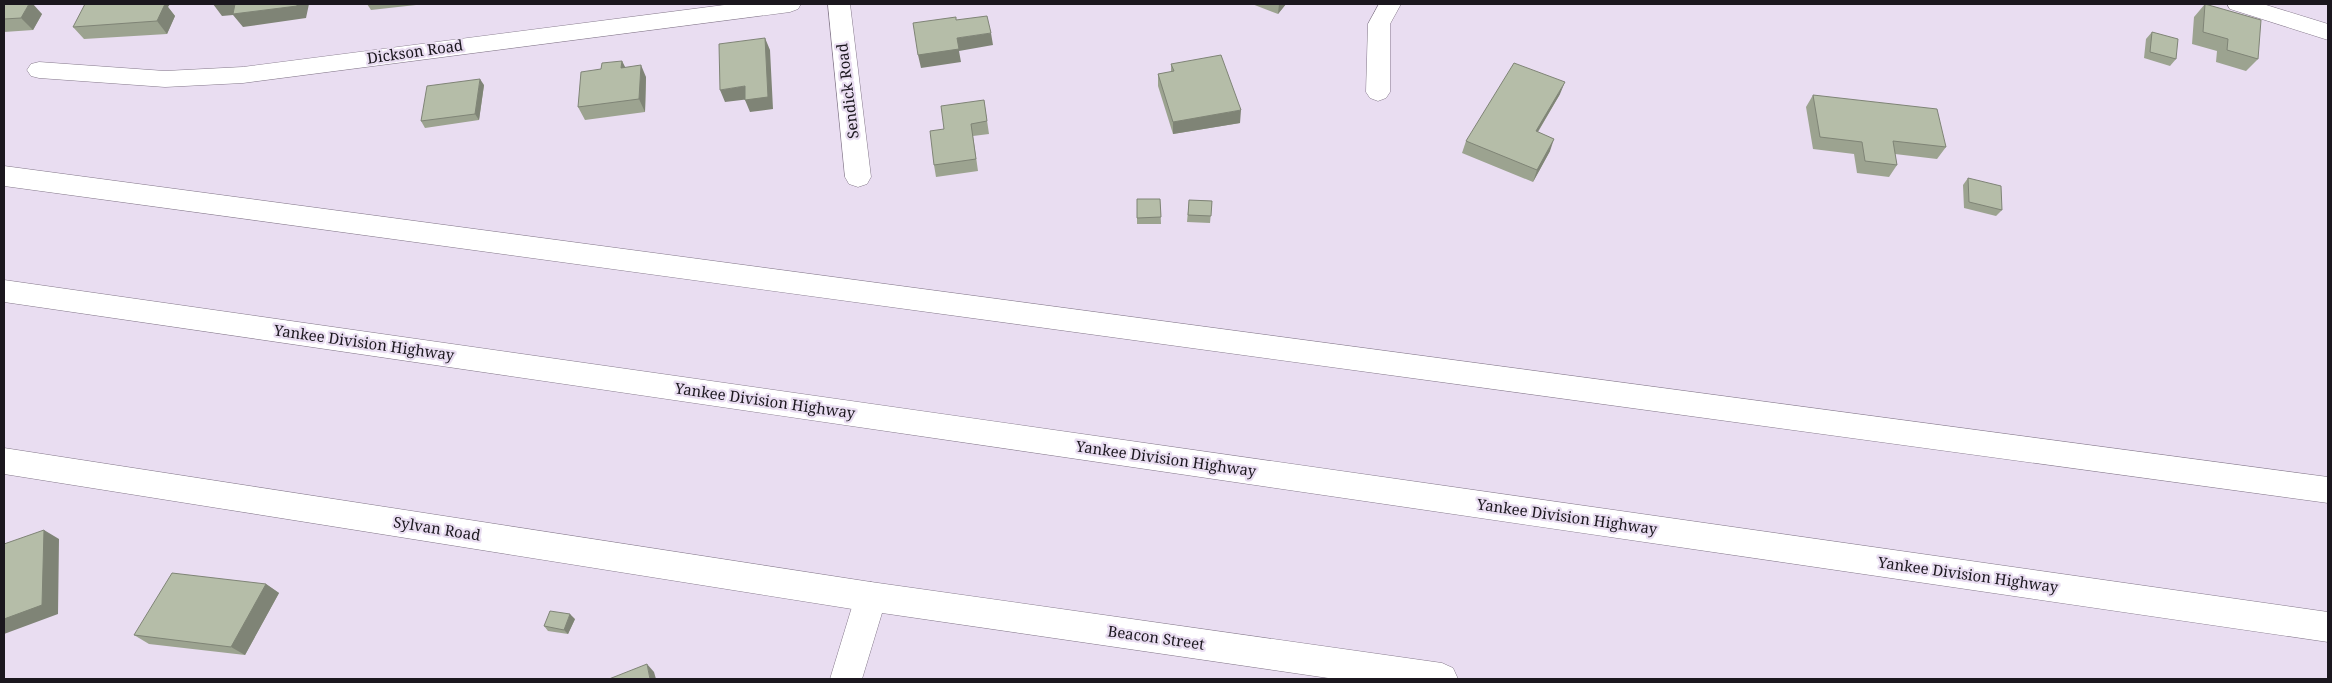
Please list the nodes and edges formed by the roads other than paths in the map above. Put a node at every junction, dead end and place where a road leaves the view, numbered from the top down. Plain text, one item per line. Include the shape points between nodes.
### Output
1 (790, 4) edge
2 (839, 4) edge
3 (1390, 4) edge
4 (2238, 4) edge
5 (2328, 32) edge
6 (39, 70) dead end
7 (1378, 92) dead end
8 (4, 176) edge
9 (858, 177) dead end
10 (4, 291) edge
11 (4, 461) edge
12 (2328, 490) edge
13 (871, 597) junction
14 (2328, 627) edge
15 (846, 679) edge
16 (1442, 679) edge

1 - 6 main road, Dickson Road via 243,75 165,79
2 - 9 main road, Sendick Road
3 - 7 main road via 1379,24
4 - 5 main road
8 - 12 main road
10 - 14 main road, Yankee Division Highway
11 - 13 main road, Sylvan Road
13 - 15 main road
13 - 16 main road, Beacon Street

